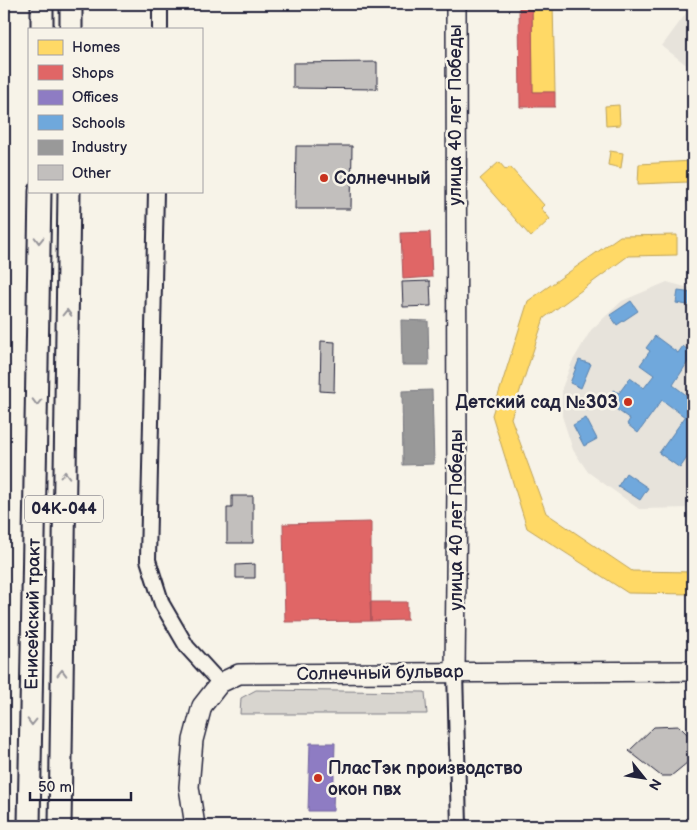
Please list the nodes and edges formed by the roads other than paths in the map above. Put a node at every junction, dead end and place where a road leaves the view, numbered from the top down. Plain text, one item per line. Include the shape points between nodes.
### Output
1 (42, 4) edge
2 (71, 4) edge
3 (160, 4) edge
4 (456, 4) edge
5 (42, 28) edge
6 (71, 28) edge
7 (160, 28) edge
8 (40, 192) edge
9 (69, 192) edge
10 (156, 192) edge
11 (693, 671) edge
12 (455, 672) junction
13 (220, 683) junction
14 (29, 826) edge
15 (60, 826) edge
16 (195, 826) edge
17 (459, 826) edge

1 - 5 main road
2 - 6 main road
3 - 7 street
4 - 12 street, улица 40 лет Победы via 458,486
8 -> 14 main road, Енисейский тракт / 04К-044
15 -> 9 main road, Енисейский тракт / 04К-044
10 - 13 street via 148,560 162,604 187,647
11 - 12 street, Солнечный бульвар
12 - 13 street, Солнечный бульвар via 239,674
12 - 17 street, улица 40 лет Победы
13 - 16 street via 202,706 193,740 189,787

